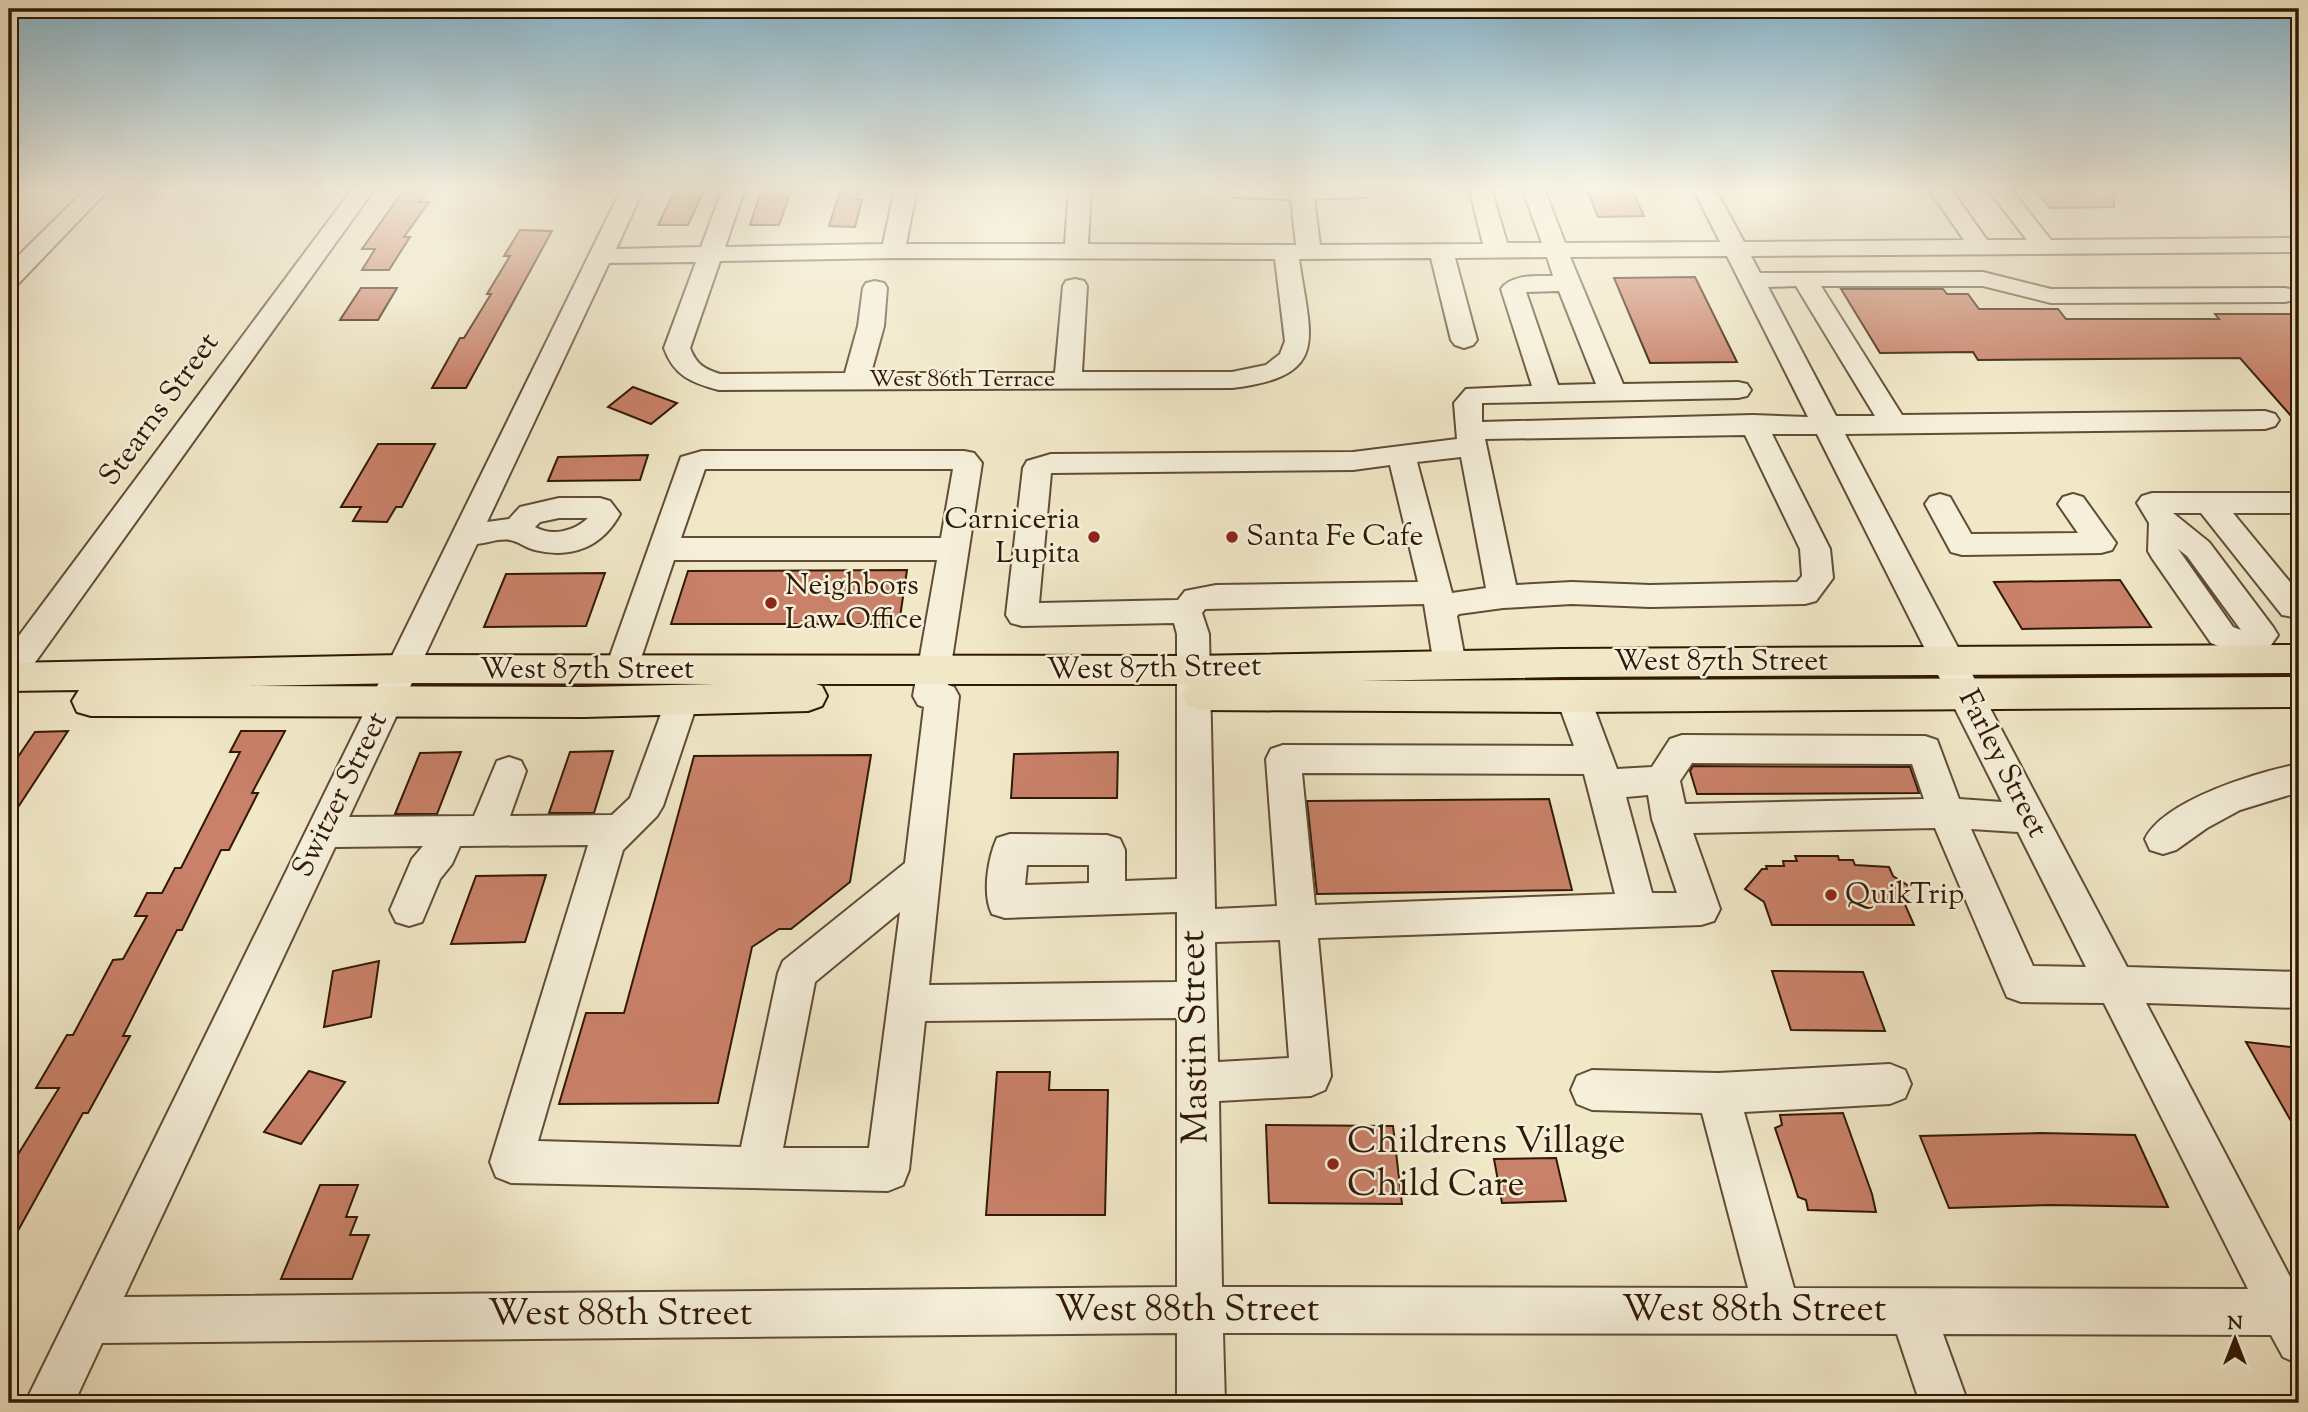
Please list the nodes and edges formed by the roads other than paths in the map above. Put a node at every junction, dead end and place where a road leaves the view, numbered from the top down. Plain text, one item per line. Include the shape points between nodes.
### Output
1 (34, 254) edge
2 (317, 254) edge
3 (710, 254) junction
4 (717, 254) edge
5 (1298, 254) edge
6 (1442, 254) edge
7 (1557, 254) edge
8 (1738, 254) edge
9 (602, 256) joint
10 (9, 279) edge
11 (1804, 279) junction
12 (1752, 280) junction
13 (1568, 283) junction
14 (1075, 286) dead end
15 (875, 288) dead end
16 (2285, 295) dead end
17 (1464, 340) dead end
18 (856, 380) junction
19 (1068, 380) junction
20 (1738, 390) dead end
21 (1614, 393) junction
22 (1548, 394) junction
23 (2265, 420) dead end
24 (1826, 423) junction
25 (1893, 423) junction
26 (1753, 424) junction
27 (1472, 441) junction
28 (1401, 454) junction
29 (2209, 503) junction
30 (2289, 503) edge
31 (1940, 504) dead end
32 (2073, 504) dead end
33 (2299, 527) edge
34 (517, 530) dead end
35 (466, 536) junction
36 (663, 549) junction
37 (954, 549) junction
38 (1503, 597) junction
39 (1438, 602) junction
40 (2299, 607) edge
41 (1186, 611) junction
42 (2256, 653) junction
43 (2299, 659) edge
44 (1450, 665) junction
45 (621, 670) junction
46 (9, 675) edge
47 (1958, 678) junction
48 (1192, 683) junction
49 (394, 686) junction
50 (935, 688) junction
51 (2299, 692) edge
52 (1573, 697) junction
53 (9, 701) edge
54 (681, 701) junction
55 (509, 771) dead end
56 (1601, 772) junction
57 (2299, 778) edge
58 (1662, 780) junction
59 (1946, 813) junction
60 (2029, 817) junction
61 (1670, 820) junction
62 (620, 830) junction
63 (449, 831) junction
64 (486, 831) junction
65 (323, 832) junction
66 (2163, 839) dead end
67 (923, 871) junction
68 (1107, 898) dead end
69 (409, 910) dead end
70 (1638, 910) junction
71 (1195, 911) junction
72 (1298, 922) junction
73 (2116, 984) junction
74 (2299, 990) edge
75 (1196, 1000) junction
76 (908, 1003) junction
77 (1197, 1083) junction
78 (1890, 1084) dead end
79 (1592, 1090) dead end
80 (1718, 1093) junction
81 (758, 1169) junction
82 (1199, 1310) junction
83 (1777, 1311) junction
84 (1912, 1311) junction
85 (89, 1320) junction
86 (2292, 1326) edge
87 (49, 1403) edge
88 (1201, 1403) edge
89 (1944, 1403) edge

1 - 10 street
2 - 46 street, Stearns Street
3 - 4 street
3 - 9 street
3 - 18 street, West 86th Terrace via 677,348 682,365 719,382
5 - 19 street, West 86th Terrace via 1298,341 1291,358 1275,371 1232,380
6 - 17 street
7 - 13 street
8 - 12 street, Farley Street
9 - 35 street, Switzer Street
11 - 12 street
11 - 16 street via 1983,279 2051,296
11 - 25 street
12 - 24 street, Farley Street
13 - 21 street
13 - 22 street via 1513,289
14 - 19 street, West 86th Terrace
15 - 18 street, West 86th Terrace via 871,326
18 - 19 street, West 86th Terrace
20 - 21 street
21 - 22 street
22 - 27 street via 1475,395 1467,403
23 - 25 street
24 - 25 street
24 - 26 street
24 - 47 street, Farley Street
26 - 27 street via 1489,429
26 - 38 lane via 1815,549 1818,578 1805,593
27 - 28 street
27 - 38 street
28 - 39 street
28 - 41 street via 1353,461 1051,463 1037,468 1022,615
29 - 30 street
29 - 40 street via 2293,607
29 - 42 street via 2152,503 2164,523 2163,551 2222,635
30 - 33 street
31 - 32 street via 1962,545 2101,543
34 - 35 street
35 - 49 street, Switzer Street
36 - 37 street
36 - 37 street via 691,464 702,460 964,460 968,463
36 - 45 street
37 - 50 street
38 - 39 street
39 - 41 street via 1216,596 1196,599
39 - 44 street
41 - 48 street, Mastin Street via 1194,634
42 - 43 main road, West 87th Street
42 - 47 main road, West 87th Street
44 - 47 main road, West 87th Street
44 - 48 main road, West 87th Street
45 - 49 main road, West 87th Street
45 - 50 main road, West 87th Street
46 - 49 main road, West 87th Street
47 - 51 main road, West 87th Street
47 - 52 main road, West 87th Street
47 - 60 street, Farley Street
48 - 50 main road, West 87th Street
48 - 52 main road, West 87th Street
48 - 71 street, Mastin Street
49 - 53 main road, West 87th Street
49 - 54 main road, West 87th Street
49 - 65 street, Switzer Street
50 - 54 main road, West 87th Street
50 - 67 street
52 - 56 street
54 - 62 street via 645,806
55 - 64 street
56 - 58 street
56 - 70 street
56 - 72 street via 1283,760
57 - 66 street via 2244,792 2184,822
58 - 59 street via 1682,749 1926,750
58 - 61 street
59 - 60 street
59 - 61 street
59 - 73 street via 2021,984
60 - 73 street, Farley Street
61 - 70 street via 1701,909
62 - 64 street
62 - 81 street via 607,842 511,1162
63 - 64 street
63 - 65 street
63 - 69 street via 425,870
65 - 85 street, Switzer Street
67 - 76 street
67 - 81 street via 797,973
68 - 71 street
70 - 72 street
71 - 72 street
71 - 75 street, Mastin Street
72 - 77 street via 1311,1076
73 - 74 street
73 - 86 street, Farley Street
75 - 76 street
75 - 77 street, Mastin Street
76 - 81 street via 888,1170
77 - 82 street, Mastin Street
78 - 80 street
79 - 80 street
80 - 83 street
82 - 83 street, West 88th Street
82 - 85 street, West 88th Street
82 - 88 street, Mastin Street
83 - 84 street, West 88th Street
84 - 86 street, West 88th Street
84 - 89 street
85 - 87 street, Switzer Street

